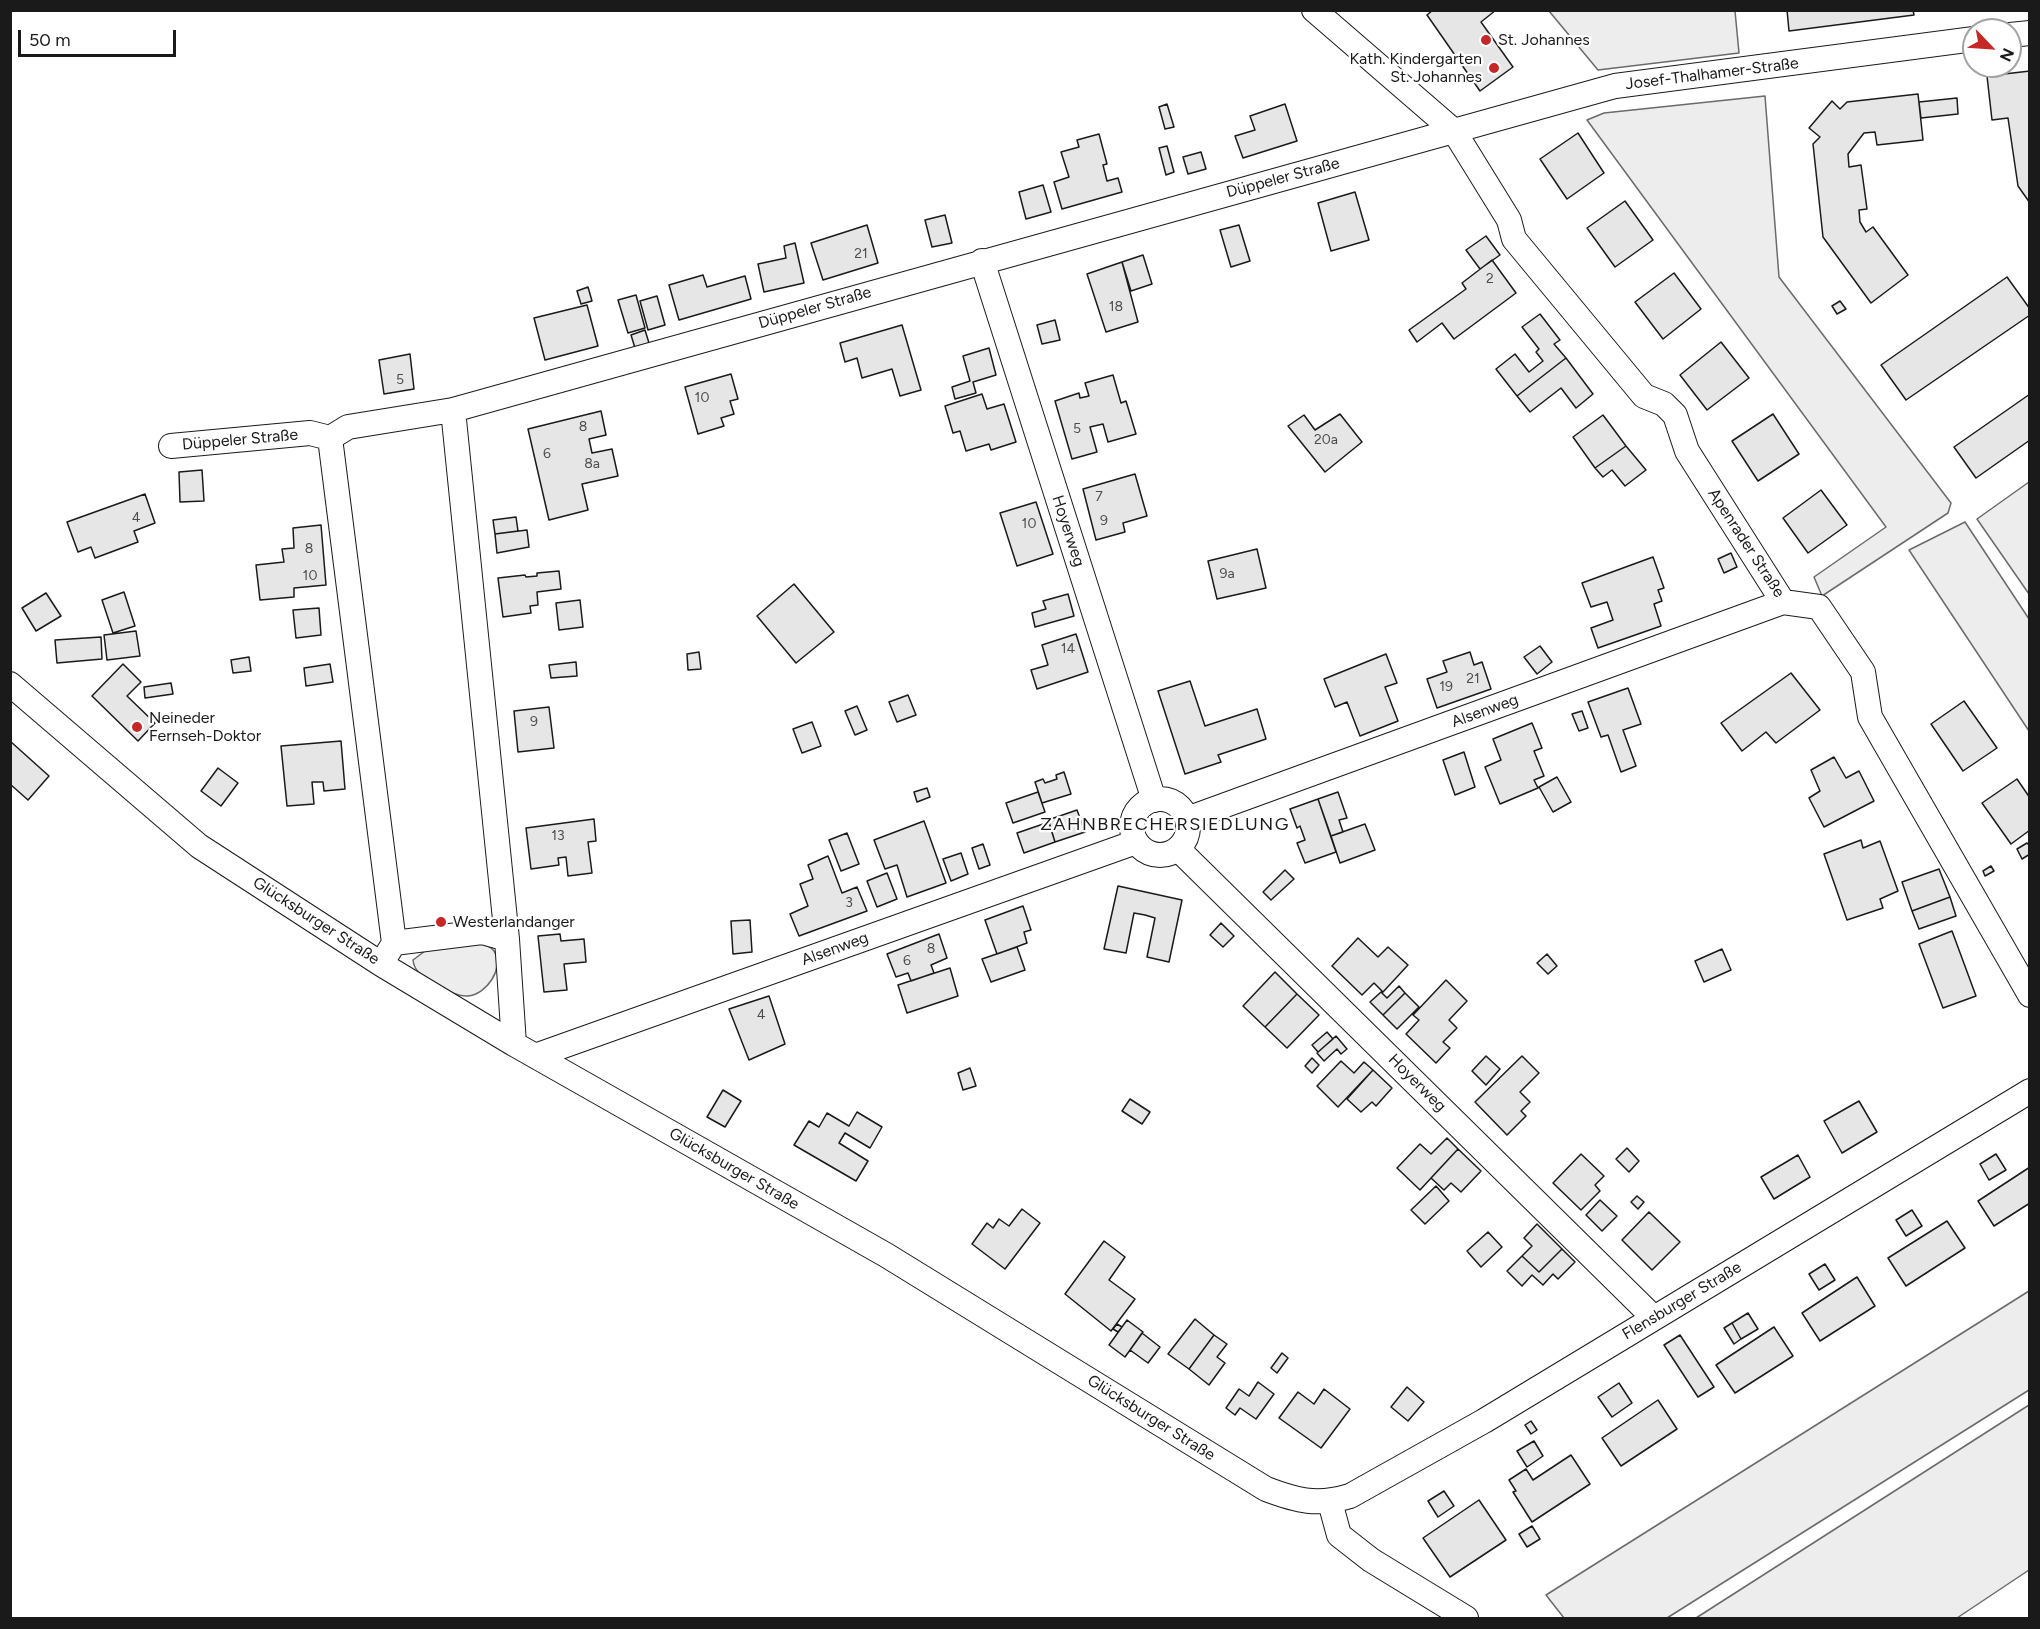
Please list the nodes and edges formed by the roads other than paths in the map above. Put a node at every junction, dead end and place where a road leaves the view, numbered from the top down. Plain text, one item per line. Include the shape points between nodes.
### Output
1 (1314, 10) edge
2 (1962, 41) edge
3 (1454, 131) junction
4 (982, 261) junction
5 (453, 410) junction
6 (330, 438) junction
7 (171, 447) dead end
8 (1783, 602) junction
9 (10, 684) edge
10 (1154, 800) junction
11 (1187, 819) junction
12 (1136, 842) junction
13 (1178, 849) junction
14 (507, 939) junction
15 (393, 943) junction
16 (381, 964) junction
17 (2030, 995) edge
18 (525, 1050) junction
19 (2030, 1091) edge
20 (1654, 1318) junction
21 (1330, 1502) junction
22 (1466, 1618) edge

1 - 3 street, Apenrader Straße
2 - 3 street, Josef-Thalhamer-Straße via 1615,86
3 - 4 street, Düppeler Straße
3 - 8 street, Apenrader Straße via 1509,220 1514,239 1644,396 1664,404 1675,415 1687,451
4 - 5 street, Düppeler Straße
4 - 10 street, Hoyerweg
5 - 6 street, Düppeler Straße via 348,428
5 - 14 street
6 - 7 street, Düppeler Straße via 310,433
6 - 15 street
8 - 11 street, Alsenweg
8 - 17 street, Apenrader Straße via 1819,607 1863,672 1870,717
9 - 16 street, Glücksburger Straße via 199,846
10 - 11 street via 1177,805
10 - 12 street via 1134,816
11 - 13 street via 1187,835
12 - 13 street via 1155,855
12 - 18 street, Alsenweg
13 - 20 street, Hoyerweg
14 - 15 street via 482,932
14 - 18 street
15 - 16 street
16 - 18 street, Glücksburger Straße
18 - 21 street, Glücksburger Straße via 886,1256 1266,1489 1293,1499
19 - 20 street, Flensburger Straße
20 - 21 street, Flensburger Straße via 1484,1421 1350,1496
21 - 22 street via 1339,1535 1371,1560

